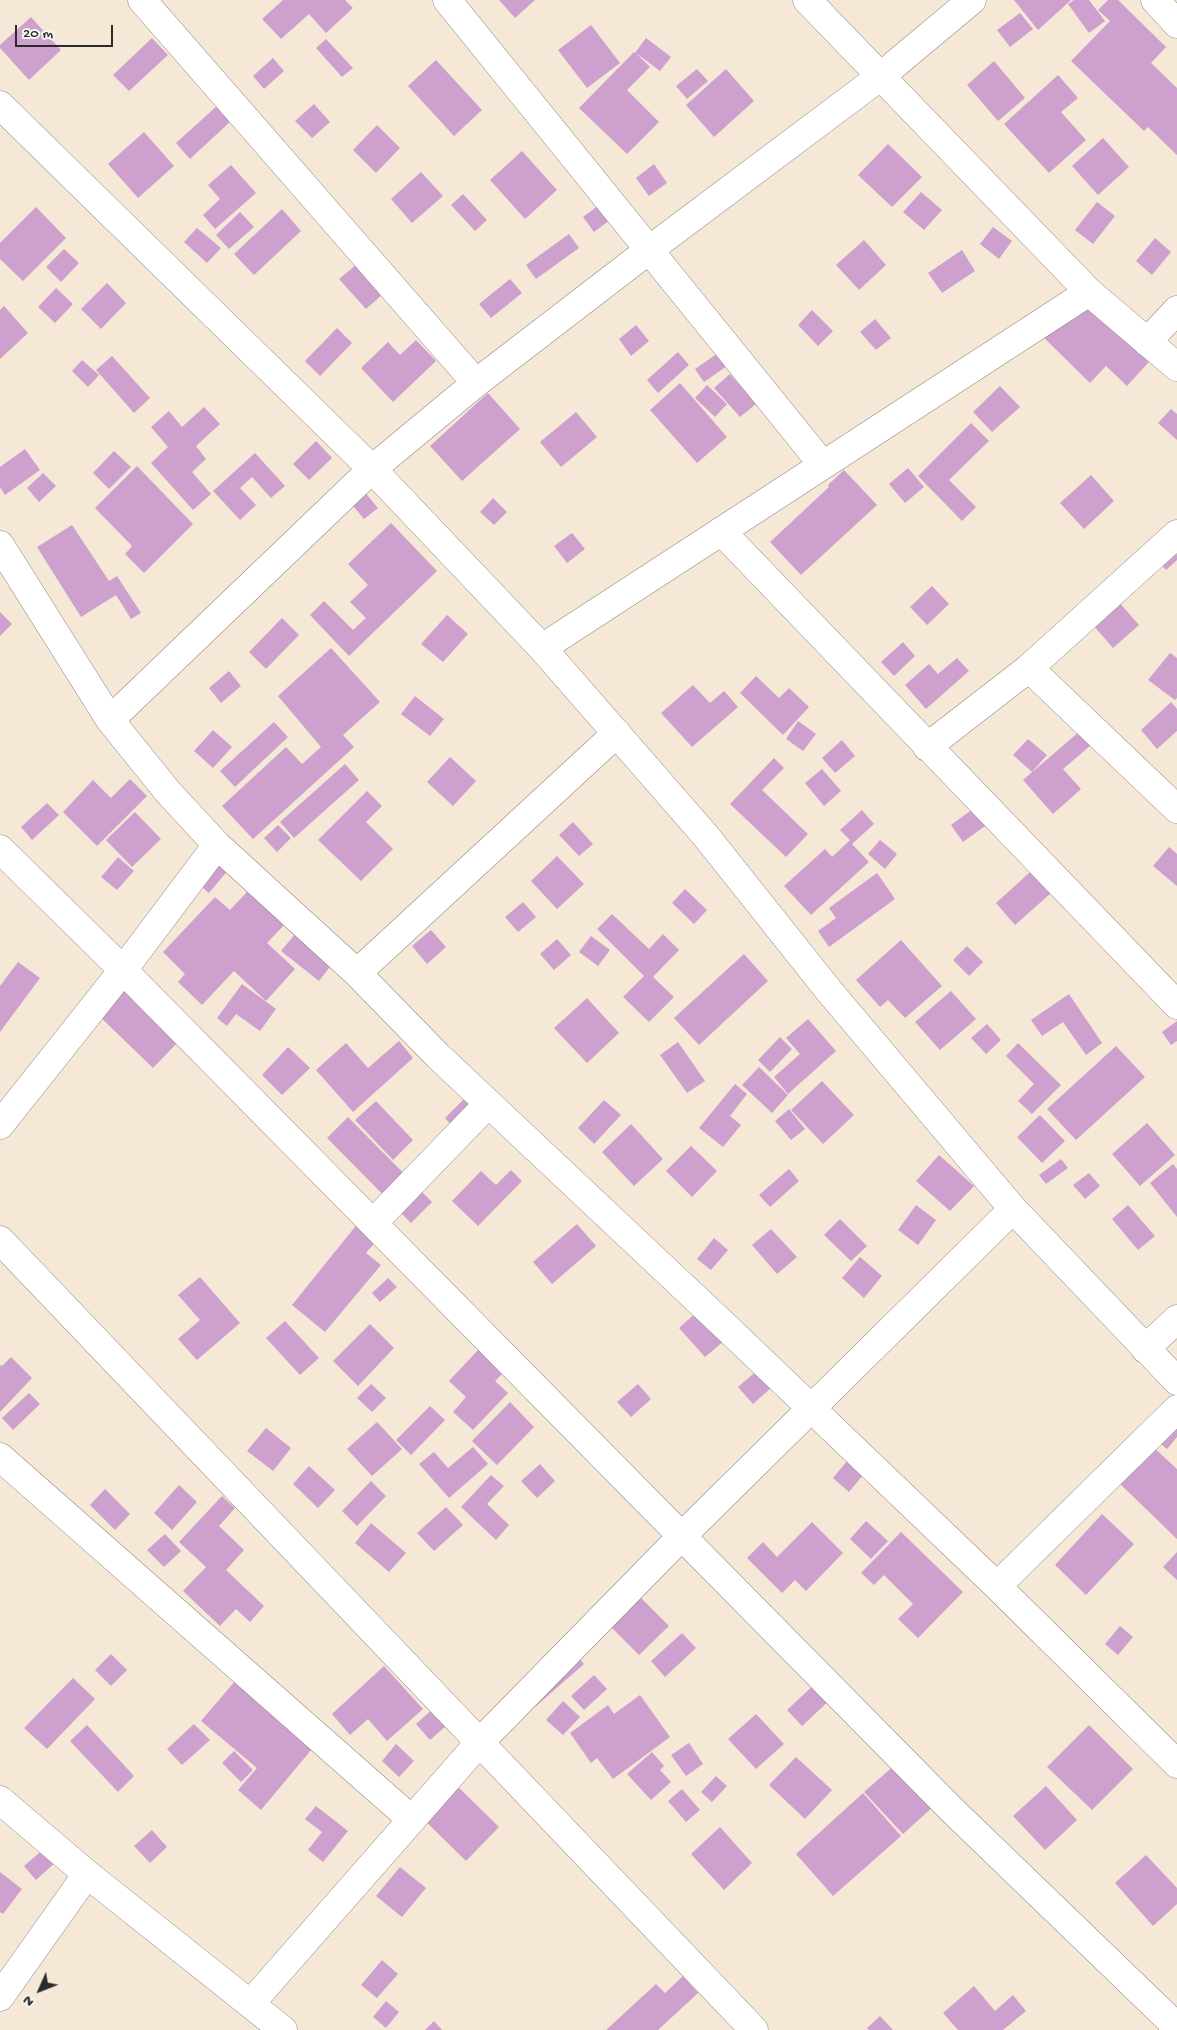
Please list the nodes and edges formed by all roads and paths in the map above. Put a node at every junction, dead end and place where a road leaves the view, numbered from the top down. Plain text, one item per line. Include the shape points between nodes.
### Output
1 (142, 0) edge
2 (447, 0) edge
3 (807, 0) edge
4 (972, 0) edge
5 (1155, 0) edge
6 (1177, 24) edge
7 (881, 76) junction
8 (0, 105) edge
9 (649, 250) junction
10 (1089, 292) junction
11 (1177, 310) edge
12 (1147, 342) junction
13 (1177, 367) edge
14 (476, 383) junction
15 (823, 465) junction
16 (372, 468) junction
17 (721, 531) junction
18 (1177, 534) edge
19 (0, 546) edge
20 (542, 648) junction
21 (1029, 668) junction
22 (110, 720) junction
23 (617, 733) junction
24 (927, 747) junction
25 (1177, 809) edge
26 (217, 845) junction
27 (0, 849) edge
28 (123, 970) junction
29 (357, 973) junction
30 (1177, 1005) edge
31 (488, 1104) junction
32 (0, 1125) edge
33 (1013, 1209) junction
34 (373, 1223) junction
35 (0, 1240) edge
36 (1177, 1319) edge
37 (1146, 1349) junction
38 (1177, 1381) edge
39 (812, 1409) junction
40 (1177, 1409) edge
41 (0, 1458) edge
42 (682, 1536) junction
43 (998, 1586) junction
44 (479, 1742) junction
45 (1177, 1764) edge
46 (0, 1800) edge
47 (411, 1819) junction
48 (87, 1874) junction
49 (0, 1997) edge
50 (251, 2003) junction
51 (283, 2030) edge
52 (754, 2030) edge
53 (1173, 2030) edge

1 - 14 street
2 - 9 street
3 - 7 street
4 - 7 street
5 - 6 street
7 - 9 street
7 - 10 street
8 - 16 street
9 - 14 street
9 - 15 street
10 - 12 street
10 - 15 street
11 - 12 street
12 - 13 street
14 - 16 street
15 - 17 street
16 - 20 street
16 - 22 street
17 - 20 street
17 - 24 street
18 - 21 street
19 - 22 street
20 - 23 street
21 - 24 street
21 - 25 street
22 - 26 street via 168,792
23 - 29 street
23 - 33 street
24 - 30 street
26 - 28 street
26 - 29 street
27 - 28 street
28 - 32 street
28 - 34 street
29 - 31 street
31 - 34 street
31 - 39 street
33 - 37 street
33 - 39 street
34 - 42 street
35 - 44 street
36 - 37 street
37 - 38 street
39 - 42 street
39 - 43 street
40 - 43 street
41 - 47 street
42 - 44 street
42 - 53 street via 952,1810 1177,2026
43 - 45 street
44 - 47 street
44 - 52 street
46 - 48 street
47 - 50 street
48 - 49 street
48 - 50 street
50 - 51 street

